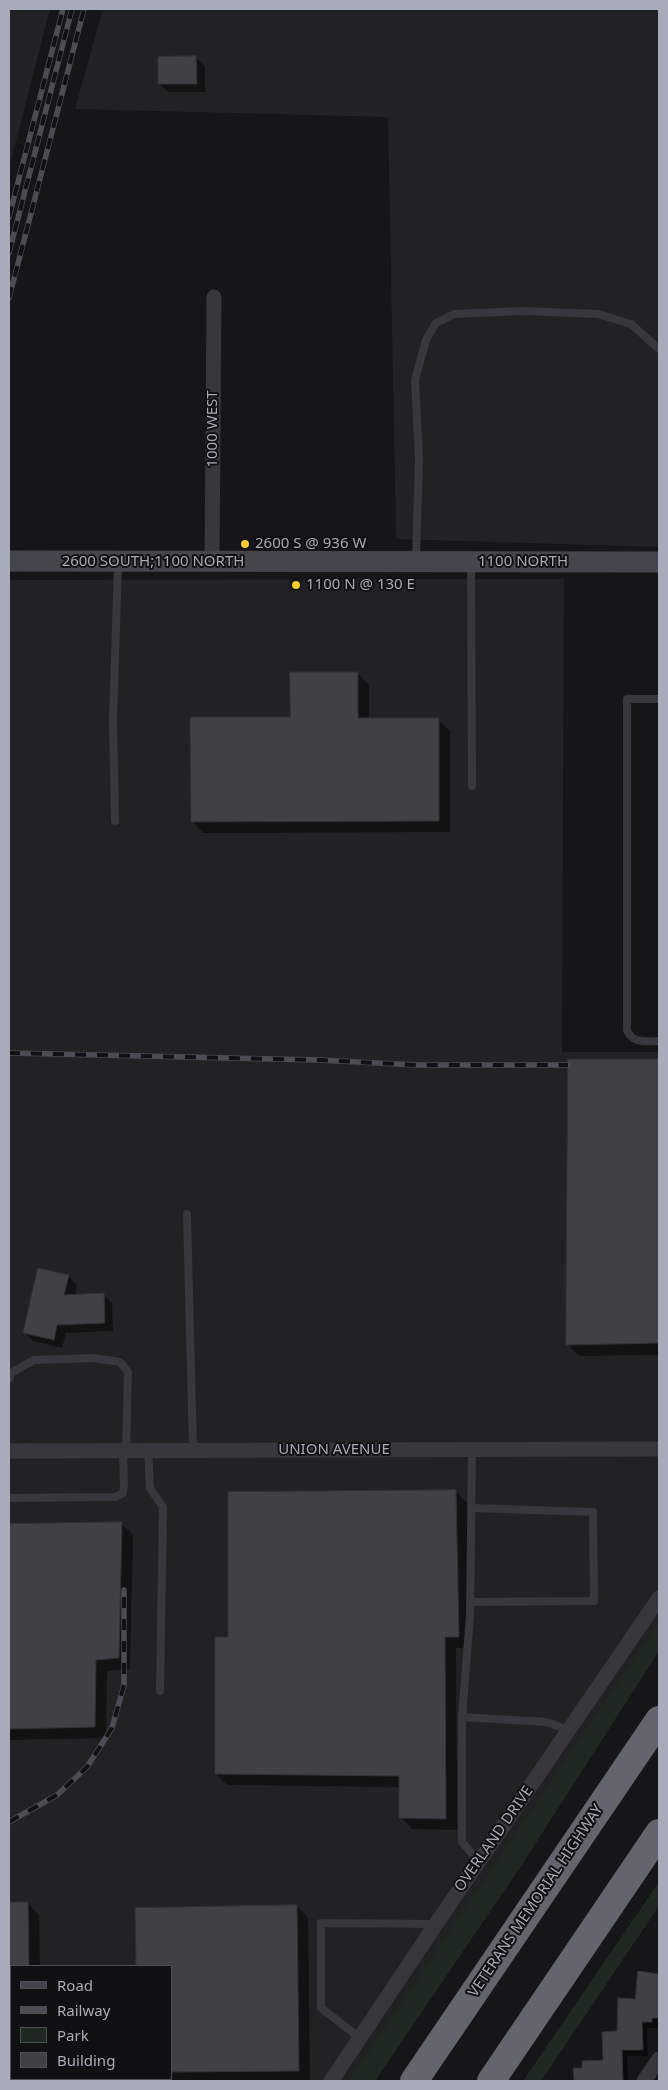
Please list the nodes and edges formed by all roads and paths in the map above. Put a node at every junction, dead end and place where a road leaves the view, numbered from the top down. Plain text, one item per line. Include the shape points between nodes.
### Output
1 (214, 297) dead end
2 (659, 349) edge
3 (9, 561) edge
4 (118, 562) junction
5 (212, 562) junction
6 (387, 562) joint
7 (416, 562) junction
8 (471, 562) junction
9 (659, 562) edge
10 (659, 699) edge
11 (472, 786) dead end
12 (115, 821) dead end
13 (659, 1041) edge
14 (187, 1214) dead end
15 (9, 1379) edge
16 (659, 1448) edge
17 (472, 1449) junction
18 (125, 1450) junction
19 (148, 1450) junction
20 (193, 1450) junction
21 (9, 1451) edge
22 (9, 1498) edge
23 (471, 1508) junction
24 (659, 1598) edge
25 (470, 1602) junction
26 (160, 1691) dead end
27 (462, 1717) junction
28 (659, 1720) edge
29 (569, 1730) junction
30 (659, 1834) edge
31 (479, 1862) junction
32 (436, 1924) junction
33 (360, 2038) junction
34 (659, 2060) edge
35 (331, 2081) edge
36 (414, 2081) edge
37 (491, 2081) edge
38 (644, 2081) edge

1 - 5 street, 1000 WEST
2 - 7 lane via 631,324 598,314 523,311 454,314 436,323 426,340 415,380 419,457
3 - 4 main road, 2600 SOUTH;1100 NORTH
4 - 5 main road, 2600 SOUTH;1100 NORTH
4 - 12 lane via 113,719
5 - 6 main road, 2600 SOUTH;1100 NORTH
6 - 7 main road, 1100 NORTH
7 - 8 main road, 1100 NORTH
8 - 9 main road, 1100 NORTH
8 - 11 lane
10 - 13 lane via 627,699 627,1030 637,1041
14 - 20 lane
15 - 18 lane via 11,1373 34,1360 93,1358 120,1362 128,1372
16 - 17 street, UNION AVENUE
17 - 20 street, UNION AVENUE
17 - 23 lane
18 - 19 street, UNION AVENUE
18 - 21 street, UNION AVENUE
18 - 22 lane via 123,1493 116,1498
19 - 20 street, UNION AVENUE
19 - 26 lane via 150,1488 163,1507
23 - 25 lane
23 - 25 lane via 593,1512 594,1601
24 - 29 street, OVERLAND DRIVE
25 - 27 lane
27 - 29 lane via 546,1722
27 - 31 lane via 462,1842
28 - 36 highway, VETERANS MEMORIAL HIGHWAY
29 - 31 street, OVERLAND DRIVE
30 - 37 highway
31 - 32 street, OVERLAND DRIVE
32 - 33 street, OVERLAND DRIVE
32 - 33 lane via 321,1923 321,2008
33 - 35 street, OVERLAND DRIVE
34 - 38 street

